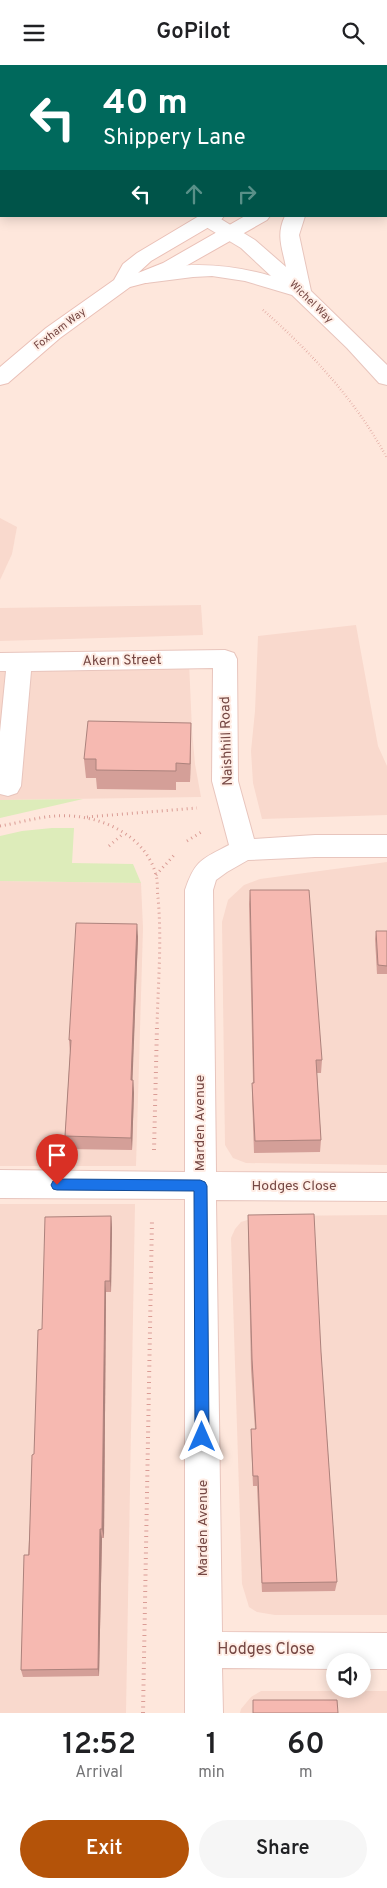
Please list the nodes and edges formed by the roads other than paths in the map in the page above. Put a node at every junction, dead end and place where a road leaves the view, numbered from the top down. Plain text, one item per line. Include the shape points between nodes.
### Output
1 (258, 217) edge
2 (295, 217) edge
3 (211, 218) edge
4 (229, 233) junction
5 (146, 277) junction
6 (124, 283) junction
7 (301, 293) junction
8 (0, 378) edge
9 (387, 378) edge
10 (225, 659) joint
11 (10, 662) edge
12 (8, 786) dead end
13 (387, 846) edge
14 (244, 850) junction
15 (0, 1184) edge
16 (200, 1186) junction
17 (387, 1187) edge
18 (204, 1650) junction
19 (387, 1651) edge
20 (204, 1713) edge

1 - 4 street, Foxham Way
2 - 7 street via 289,235
3 - 4 street, Wichel Way
3 - 6 street, Foxham Way via 144,257 130,268
4 - 5 street, Foxham Way
4 - 7 street, Wichel Way via 254,250
5 - 6 street, Foxham Way
5 - 7 street via 214,270 266,281
6 - 8 street, Foxham Way via 53,333
7 - 9 street, Wichel Way
10 - 11 street, Akern Street
10 - 14 street, Naishhill Road via 225,781
11 - 12 street, Akern Street
13 - 14 street, Marden Avenue
14 - 16 street, Marden Avenue via 204,874 198,890
15 - 16 street, Hodges Close
16 - 17 street, Hodges Close
16 - 18 street, Marden Avenue
18 - 19 street, Hodges Close
18 - 20 street, Marden Avenue

